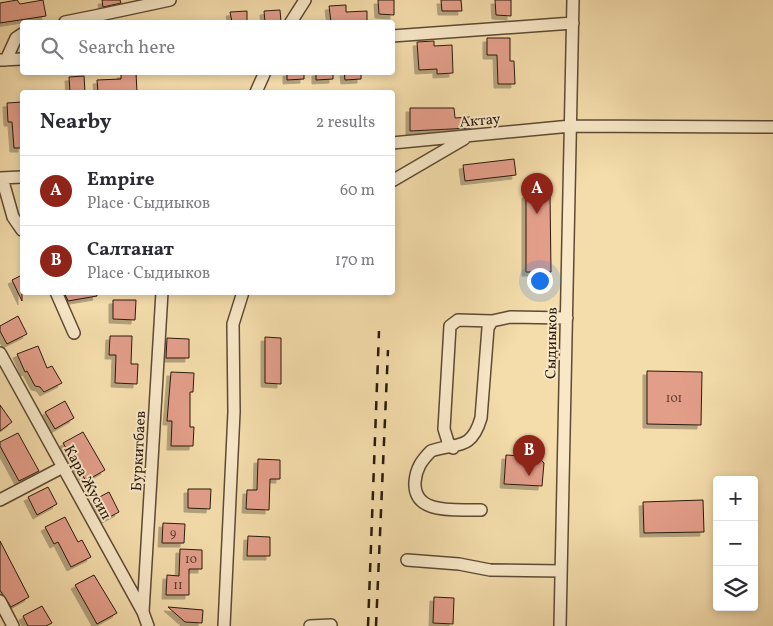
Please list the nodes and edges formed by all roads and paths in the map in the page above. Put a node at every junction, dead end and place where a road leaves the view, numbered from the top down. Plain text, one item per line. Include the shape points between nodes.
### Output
1 (170, 0) edge
2 (305, 0) edge
3 (573, 0) edge
4 (96, 20) edge
5 (292, 20) edge
6 (573, 23) junction
7 (20, 35) edge
8 (395, 36) edge
9 (20, 59) edge
10 (3, 60) edge
11 (264, 75) edge
12 (257, 90) edge
13 (571, 126) junction
14 (773, 127) edge
15 (468, 136) junction
16 (395, 143) edge
17 (20, 176) edge
18 (1, 178) edge
19 (395, 179) edge
20 (20, 227) edge
21 (57, 295) edge
22 (162, 295) edge
23 (241, 295) edge
24 (567, 318) junction
25 (492, 321) junction
26 (74, 332) dead end
27 (0, 353) edge
28 (453, 448) junction
29 (63, 467) junction
30 (0, 500) edge
31 (481, 510) dead end
32 (407, 560) dead end
33 (561, 571) junction
34 (0, 601) edge
35 (143, 612) junction
36 (331, 625) edge
37 (14, 626) edge
38 (148, 626) edge
39 (224, 626) edge
40 (310, 626) edge
41 (560, 626) edge

1 - 4 street
2 - 5 street
3 - 6 street, Сыдиыков
6 - 8 street
6 - 13 street, Сыдиыков
7 - 10 street
9 - 10 street
11 - 12 street
13 - 14 street, Актау
13 - 15 street, Актау
13 - 24 street, Сыдиыков
15 - 16 street, Актау
15 - 19 street
17 - 18 street
18 - 20 street
21 - 26 street
22 - 35 street, Буркитбаев
23 - 39 street via 233,324 234,412
24 - 25 street via 510,317
24 - 33 street, Сыдиыков
25 - 28 street via 488,328 479,428 473,437
25 - 28 street via 458,320 450,326 444,429
27 - 29 street, Кара Жусип
28 - 31 street via 439,448 423,458 416,471 418,498 434,507
29 - 30 street
29 - 35 street, Кара Жусип
32 - 33 street via 490,570
33 - 41 street, Сыдиыков
34 - 37 street
35 - 38 street, Кара Жусип
36 - 40 street

